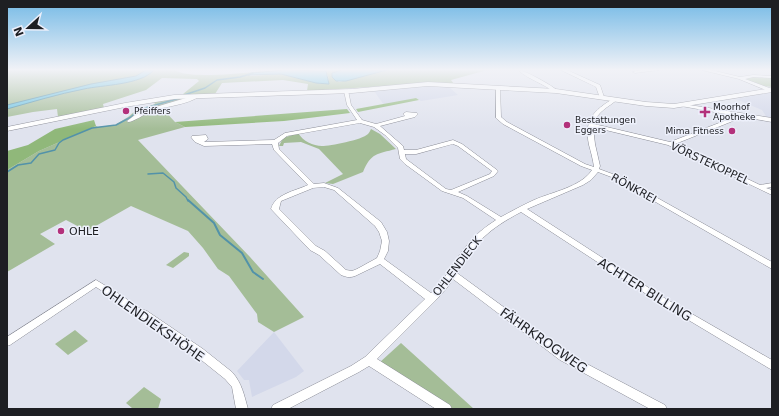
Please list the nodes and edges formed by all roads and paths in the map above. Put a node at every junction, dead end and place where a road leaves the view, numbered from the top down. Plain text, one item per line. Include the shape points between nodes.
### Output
1 (365, 89) edge
2 (498, 89) edge
3 (525, 89) edge
4 (599, 89) edge
5 (771, 90) edge
6 (346, 91) junction
7 (556, 91) joint
8 (198, 96) junction
9 (602, 97) junction
10 (616, 100) junction
11 (683, 105) junction
12 (743, 115) junction
13 (408, 116) dead end
14 (772, 120) edge
15 (130, 121) dead end
16 (360, 121) junction
17 (590, 125) junction
18 (376, 126) junction
19 (7, 129) edge
20 (200, 142) dead end
21 (275, 142) junction
22 (670, 144) junction
23 (403, 152) junction
24 (597, 170) junction
25 (772, 184) edge
26 (312, 186) junction
27 (759, 187) junction
28 (453, 193) junction
29 (772, 193) edge
30 (521, 209) junction
31 (500, 220) junction
32 (380, 260) junction
33 (772, 266) edge
34 (453, 274) junction
35 (432, 299) junction
36 (7, 342) edge
37 (369, 360) junction
38 (772, 365) edge
39 (242, 409) edge
40 (276, 409) edge
41 (446, 409) edge
42 (661, 409) edge

1 - 6 street
2 - 24 street, RÖNKREI via 498,117 505,123 577,163
3 - 7 street
4 - 9 street
5 - 11 street
6 - 8 street
6 - 16 street via 349,105
7 - 9 street
8 - 15 street via 145,112
8 - 19 street via 152,100
9 - 10 street
10 - 11 street via 654,105
10 - 17 street via 601,108
11 - 12 street
12 - 14 street
12 - 22 street
13 - 18 street
16 - 18 street
16 - 21 street via 285,135
17 - 22 street, VÖRSTEKOPPEL
17 - 24 street
18 - 23 street via 398,144
20 - 21 street via 219,145
21 - 26 street via 276,149
22 - 27 street, VÖRSTEKOPPEL
23 - 28 street via 403,159 407,163 443,189
23 - 28 street via 413,153 453,142 495,171 492,175
24 - 30 street, OHLENDIECK via 574,187
24 - 33 street, RÖNKREI via 616,177
25 - 27 street, VÖRSTEKOPPEL
26 - 32 street via 324,185 336,189 383,230 386,241
26 - 32 street via 279,200 275,208 313,248 344,273 352,274
27 - 29 street, VÖRSTEKOPPEL
28 - 31 street via 465,197
30 - 31 street, OHLENDIECK
30 - 38 street, ACHTER BILLING via 651,294
31 - 34 street, OHLENDIECK via 474,241
32 - 35 street
34 - 35 street, OHLENDIECK
34 - 42 street, FÄHRKROGWEG via 564,357
35 - 37 street, OHLENDIECK
36 - 39 street, OHLENDIEKSHÖHE via 96,283 199,352 230,377 236,385
37 - 40 street, OHLENDIECK
37 - 41 street

